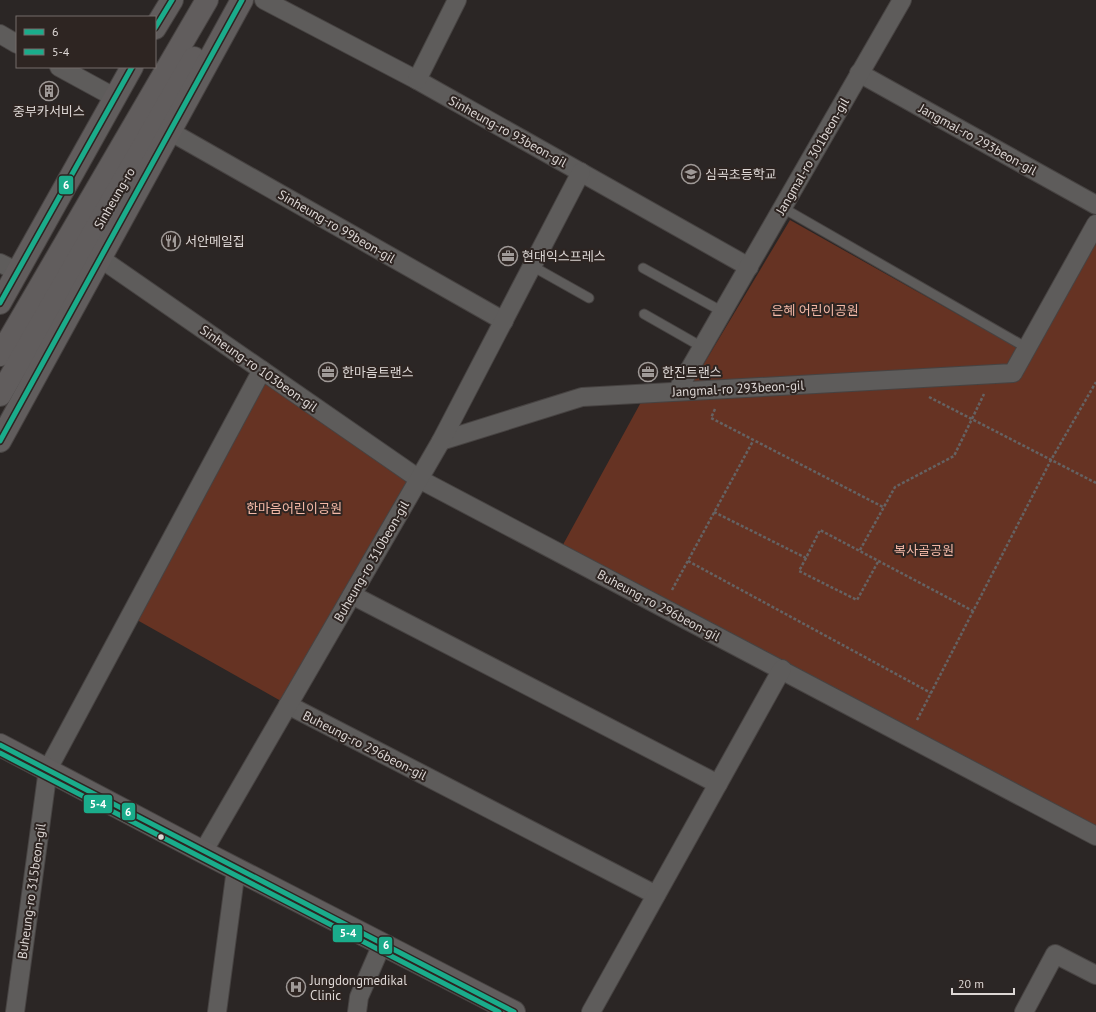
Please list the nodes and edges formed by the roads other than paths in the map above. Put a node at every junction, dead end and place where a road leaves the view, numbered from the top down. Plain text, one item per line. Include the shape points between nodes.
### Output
1 (172, 0) edge
2 (207, 0) edge
3 (227, 0) edge
4 (242, 0) edge
5 (264, 0) edge
6 (457, 0) edge
7 (902, 0) edge
8 (156, 26) edge
9 (0, 34) edge
10 (16, 43) edge
11 (61, 68) edge
12 (131, 68) edge
13 (859, 73) junction
14 (417, 80) junction
15 (114, 97) junction
16 (171, 132) junction
17 (581, 172) junction
18 (1096, 205) edge
19 (783, 208) junction
20 (1096, 224) edge
21 (100, 258) junction
22 (532, 266) junction
23 (749, 267) junction
24 (9, 268) edge
25 (643, 268) dead end
26 (589, 298) dead end
27 (0, 303) edge
28 (723, 312) junction
29 (644, 314) dead end
30 (504, 321) junction
31 (702, 347) junction
32 (1027, 348) junction
33 (0, 355) edge
34 (262, 370) junction
35 (677, 391) junction
36 (0, 395) edge
37 (0, 441) edge
38 (441, 441) junction
39 (419, 479) junction
40 (352, 595) junction
41 (782, 669) junction
42 (288, 706) junction
43 (0, 745) edge
44 (48, 769) junction
45 (718, 784) junction
46 (1096, 836) edge
47 (203, 852) junction
48 (236, 869) junction
49 (656, 895) junction
50 (382, 944) junction
51 (1096, 975) edge
52 (14, 1012) edge
53 (216, 1012) edge
54 (357, 1012) edge
55 (514, 1012) edge
56 (591, 1012) edge
57 (1024, 1012) edge

1 - 8 street
2 - 33 street, Sinheung-ro
3 - 36 street, Sinheung-ro
4 - 16 street, Sinheung-ro
5 - 14 street, Sinheung-ro 93beon-gil
6 - 14 street
7 - 13 street, Jangmal-ro 301beon-gil
9 - 10 street
11 - 15 street
12 - 15 street
13 - 18 street, Jangmal-ro 293beon-gil
13 - 19 street, Jangmal-ro 301beon-gil
14 - 17 street, Sinheung-ro 93beon-gil
15 - 24 street
16 - 21 street, Sinheung-ro
16 - 30 street, Sinheung-ro 99beon-gil
17 - 22 street, Buheung-ro 310beon-gil
17 - 23 street, Sinheung-ro 93beon-gil
19 - 23 street, Jangmal-ro 301beon-gil
19 - 32 lane
20 - 32 street, Jangmal-ro 293beon-gil
21 - 34 street, Sinheung-ro 103beon-gil
21 - 37 street, Sinheung-ro
22 - 26 lane
22 - 30 street, Buheung-ro 310beon-gil
23 - 28 street, Jangmal-ro 301beon-gil
24 - 27 street
25 - 28 lane
28 - 31 street, Jangmal-ro 301beon-gil
29 - 31 lane
30 - 38 street, Buheung-ro 310beon-gil
31 - 35 street, Jangmal-ro 301beon-gil
32 - 35 street, Jangmal-ro 293beon-gil via 1013,373
34 - 39 street, Sinheung-ro 103beon-gil
34 - 44 street
35 - 38 street, Jangmal-ro 293beon-gil via 582,397
38 - 39 street, Buheung-ro 310beon-gil
39 - 40 street, Buheung-ro 310beon-gil
39 - 41 street, Buheung-ro 296beon-gil
40 - 42 street, Buheung-ro 310beon-gil
40 - 45 street
41 - 45 street
41 - 46 street, Buheung-ro 296beon-gil
42 - 47 street, Buheung-ro 310beon-gil
42 - 49 street, Buheung-ro 296beon-gil
43 - 44 street
44 - 47 street
44 - 52 street, Buheung-ro 315beon-gil
45 - 49 street
47 - 48 street
48 - 50 street
48 - 53 street
49 - 56 street
50 - 54 street via 359,997
50 - 55 street
51 - 57 street via 1055,954

